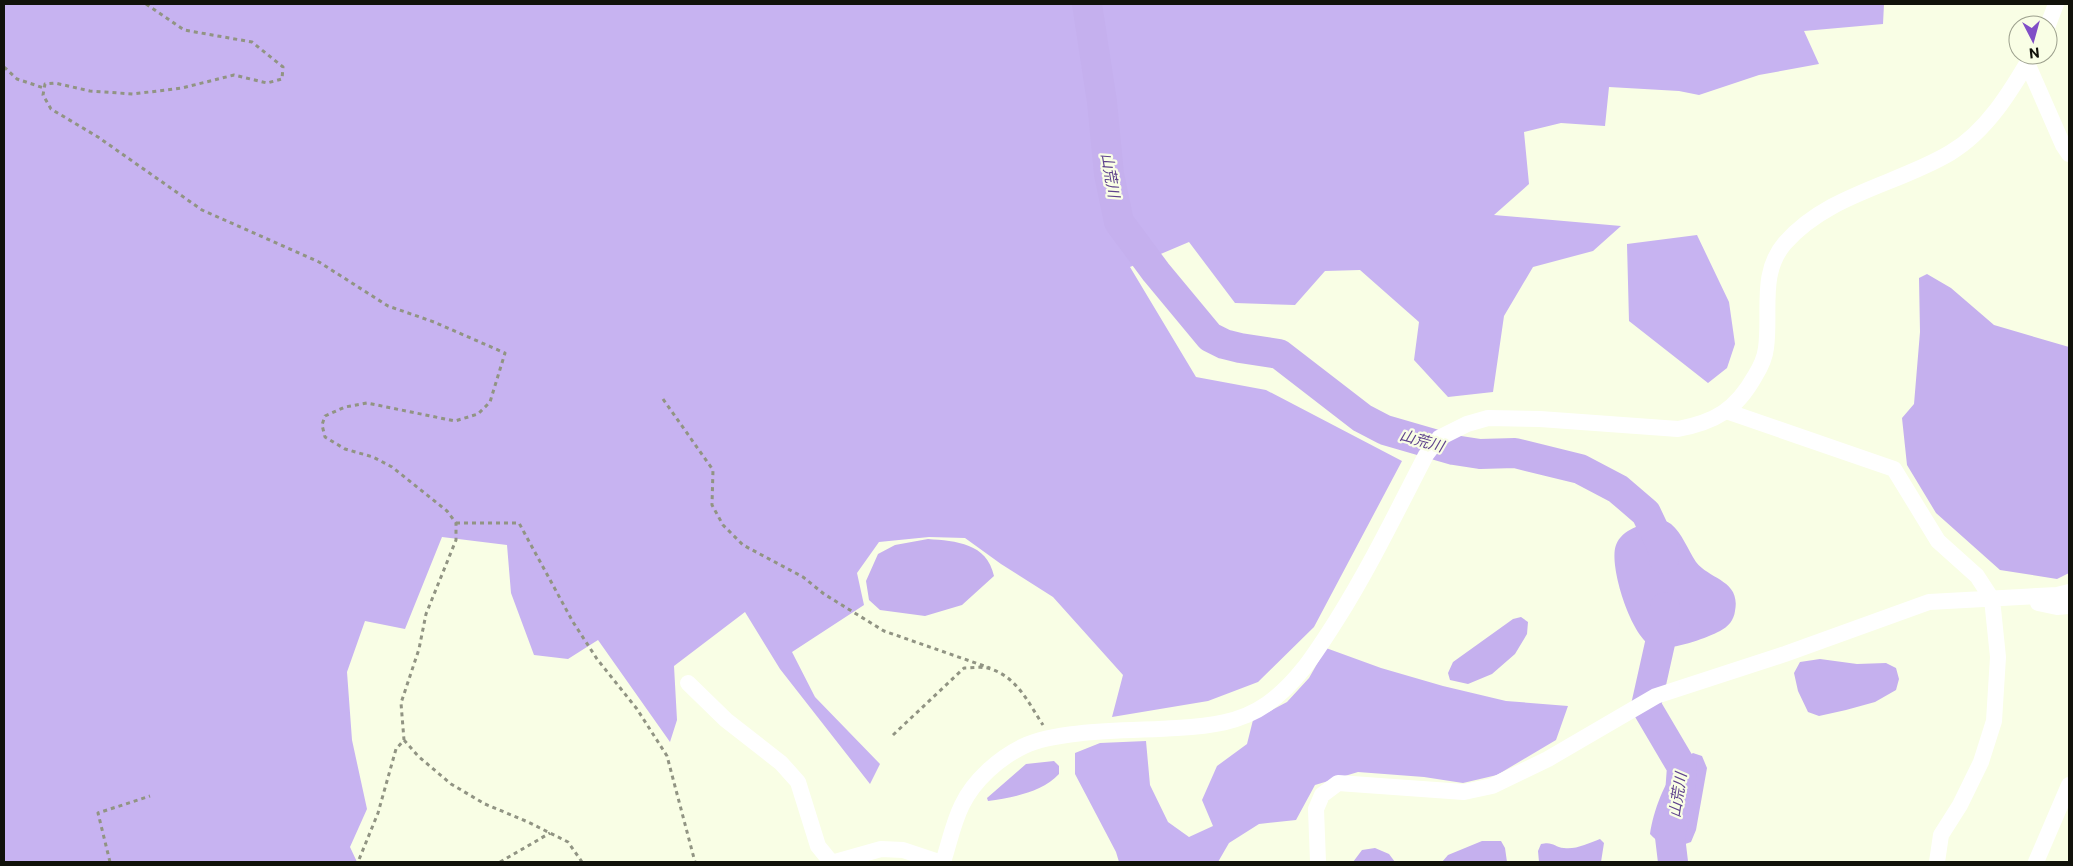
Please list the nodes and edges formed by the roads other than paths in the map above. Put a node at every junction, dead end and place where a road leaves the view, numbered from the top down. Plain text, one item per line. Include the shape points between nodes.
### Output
1 (2025, 65) edge
2 (2031, 65) edge
3 (2069, 154) edge
4 (1726, 411) junction
5 (2069, 592) edge
6 (2008, 598) junction
7 (1992, 599) junction
8 (2069, 606) edge
9 (688, 683) dead end
10 (2069, 785) edge
11 (831, 862) edge
12 (835, 862) edge
13 (941, 862) edge
14 (1318, 862) edge
15 (1936, 862) edge
16 (2036, 862) edge

1 - 4 street via 1987,121 1950,153 1818,214 1798,228 1782,246 1770,267 1766,350 1749,388
2 - 3 street via 2062,145
4 - 7 street via 1894,469 1938,542 1977,576
4 - 13 street via 1699,425 1678,428 1488,418 1439,438 1426,455 1360,583 1289,688 1266,706 1239,719 1211,726 1080,734 1025,746 998,762 974,785 962,805
5 - 6 street
6 - 7 street
6 - 8 street
7 - 14 street via 1929,602 1656,696 1548,759 1492,786 1464,792 1338,783 1322,795 1316,809
7 - 15 street via 1998,657 1994,721 1981,762 1960,805 1940,835
9 - 11 street via 726,720 781,762 798,782 818,846
10 - 16 street
12 - 13 street via 880,849 903,850

